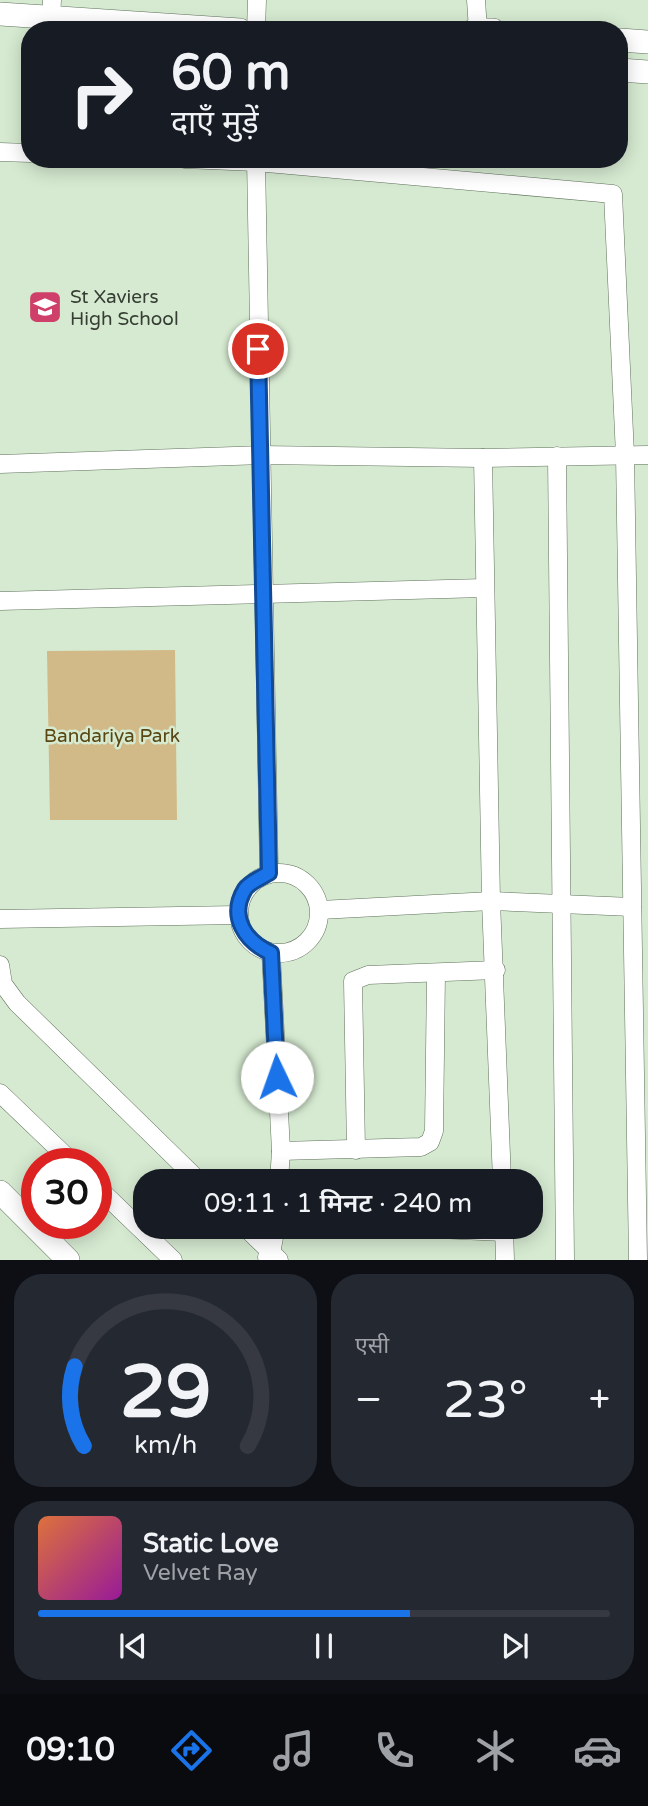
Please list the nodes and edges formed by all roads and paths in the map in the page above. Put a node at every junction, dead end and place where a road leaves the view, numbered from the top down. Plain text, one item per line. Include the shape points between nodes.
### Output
1 (257, 0) edge
2 (476, 0) edge
3 (51, 9) edge
4 (0, 14) edge
5 (159, 21) edge
6 (256, 21) edge
7 (480, 21) edge
8 (628, 41) edge
9 (648, 42) edge
10 (628, 71) edge
11 (648, 72) edge
12 (0, 152) edge
13 (21, 153) edge
14 (256, 168) edge
15 (332, 168) edge
16 (648, 454) edge
17 (260, 455) junction
18 (625, 455) junction
19 (558, 456) junction
20 (483, 458) junction
21 (0, 464) edge
22 (484, 588) junction
23 (264, 596) junction
24 (0, 601) edge
25 (269, 873) junction
26 (491, 901) junction
27 (560, 904) junction
28 (632, 907) junction
29 (320, 910) junction
30 (238, 915) junction
31 (0, 919) edge
32 (271, 953) junction
33 (0, 965) edge
34 (496, 970) junction
35 (436, 974) junction
36 (0, 1093) edge
37 (57, 1148) edge
38 (356, 1150) junction
39 (281, 1151) junction
40 (187, 1169) edge
41 (280, 1169) edge
42 (502, 1169) edge
43 (0, 1192) edge
44 (112, 1201) edge
45 (255, 1239) edge
46 (274, 1239) edge
47 (504, 1239) edge
48 (272, 1258) edge
49 (68, 1260) edge
50 (173, 1260) edge
51 (505, 1260) edge
52 (565, 1260) edge
53 (638, 1260) edge

1 - 6 street
2 - 7 street
3 - 4 street
3 - 5 street
8 - 9 street
10 - 11 street
12 - 13 street
14 - 17 street
15 - 18 street via 613,194
16 - 18 street
17 - 20 street
17 - 21 street
17 - 23 street
18 - 19 street
18 - 28 street
19 - 20 street
19 - 27 street
20 - 22 street
22 - 23 street
22 - 26 street
23 - 24 street
23 - 25 street
25 - 29 street via 292,874 312,887
25 - 30 street via 246,888
26 - 27 street
26 - 29 street
26 - 34 street
27 - 28 street
27 - 52 street
28 - 53 street
29 - 32 street via 318,928 307,944 290,953
30 - 31 street
30 - 32 street via 243,933 255,946
32 - 39 street
33 - 40 street via 3,984 17,1003
34 - 35 street
34 - 42 street
35 - 38 street via 432,1138 421,1147
35 - 38 street via 368,975 353,981
36 - 37 street
38 - 39 street
39 - 41 street
43 - 49 street
44 - 50 street
45 - 48 street
46 - 48 street
47 - 51 street

